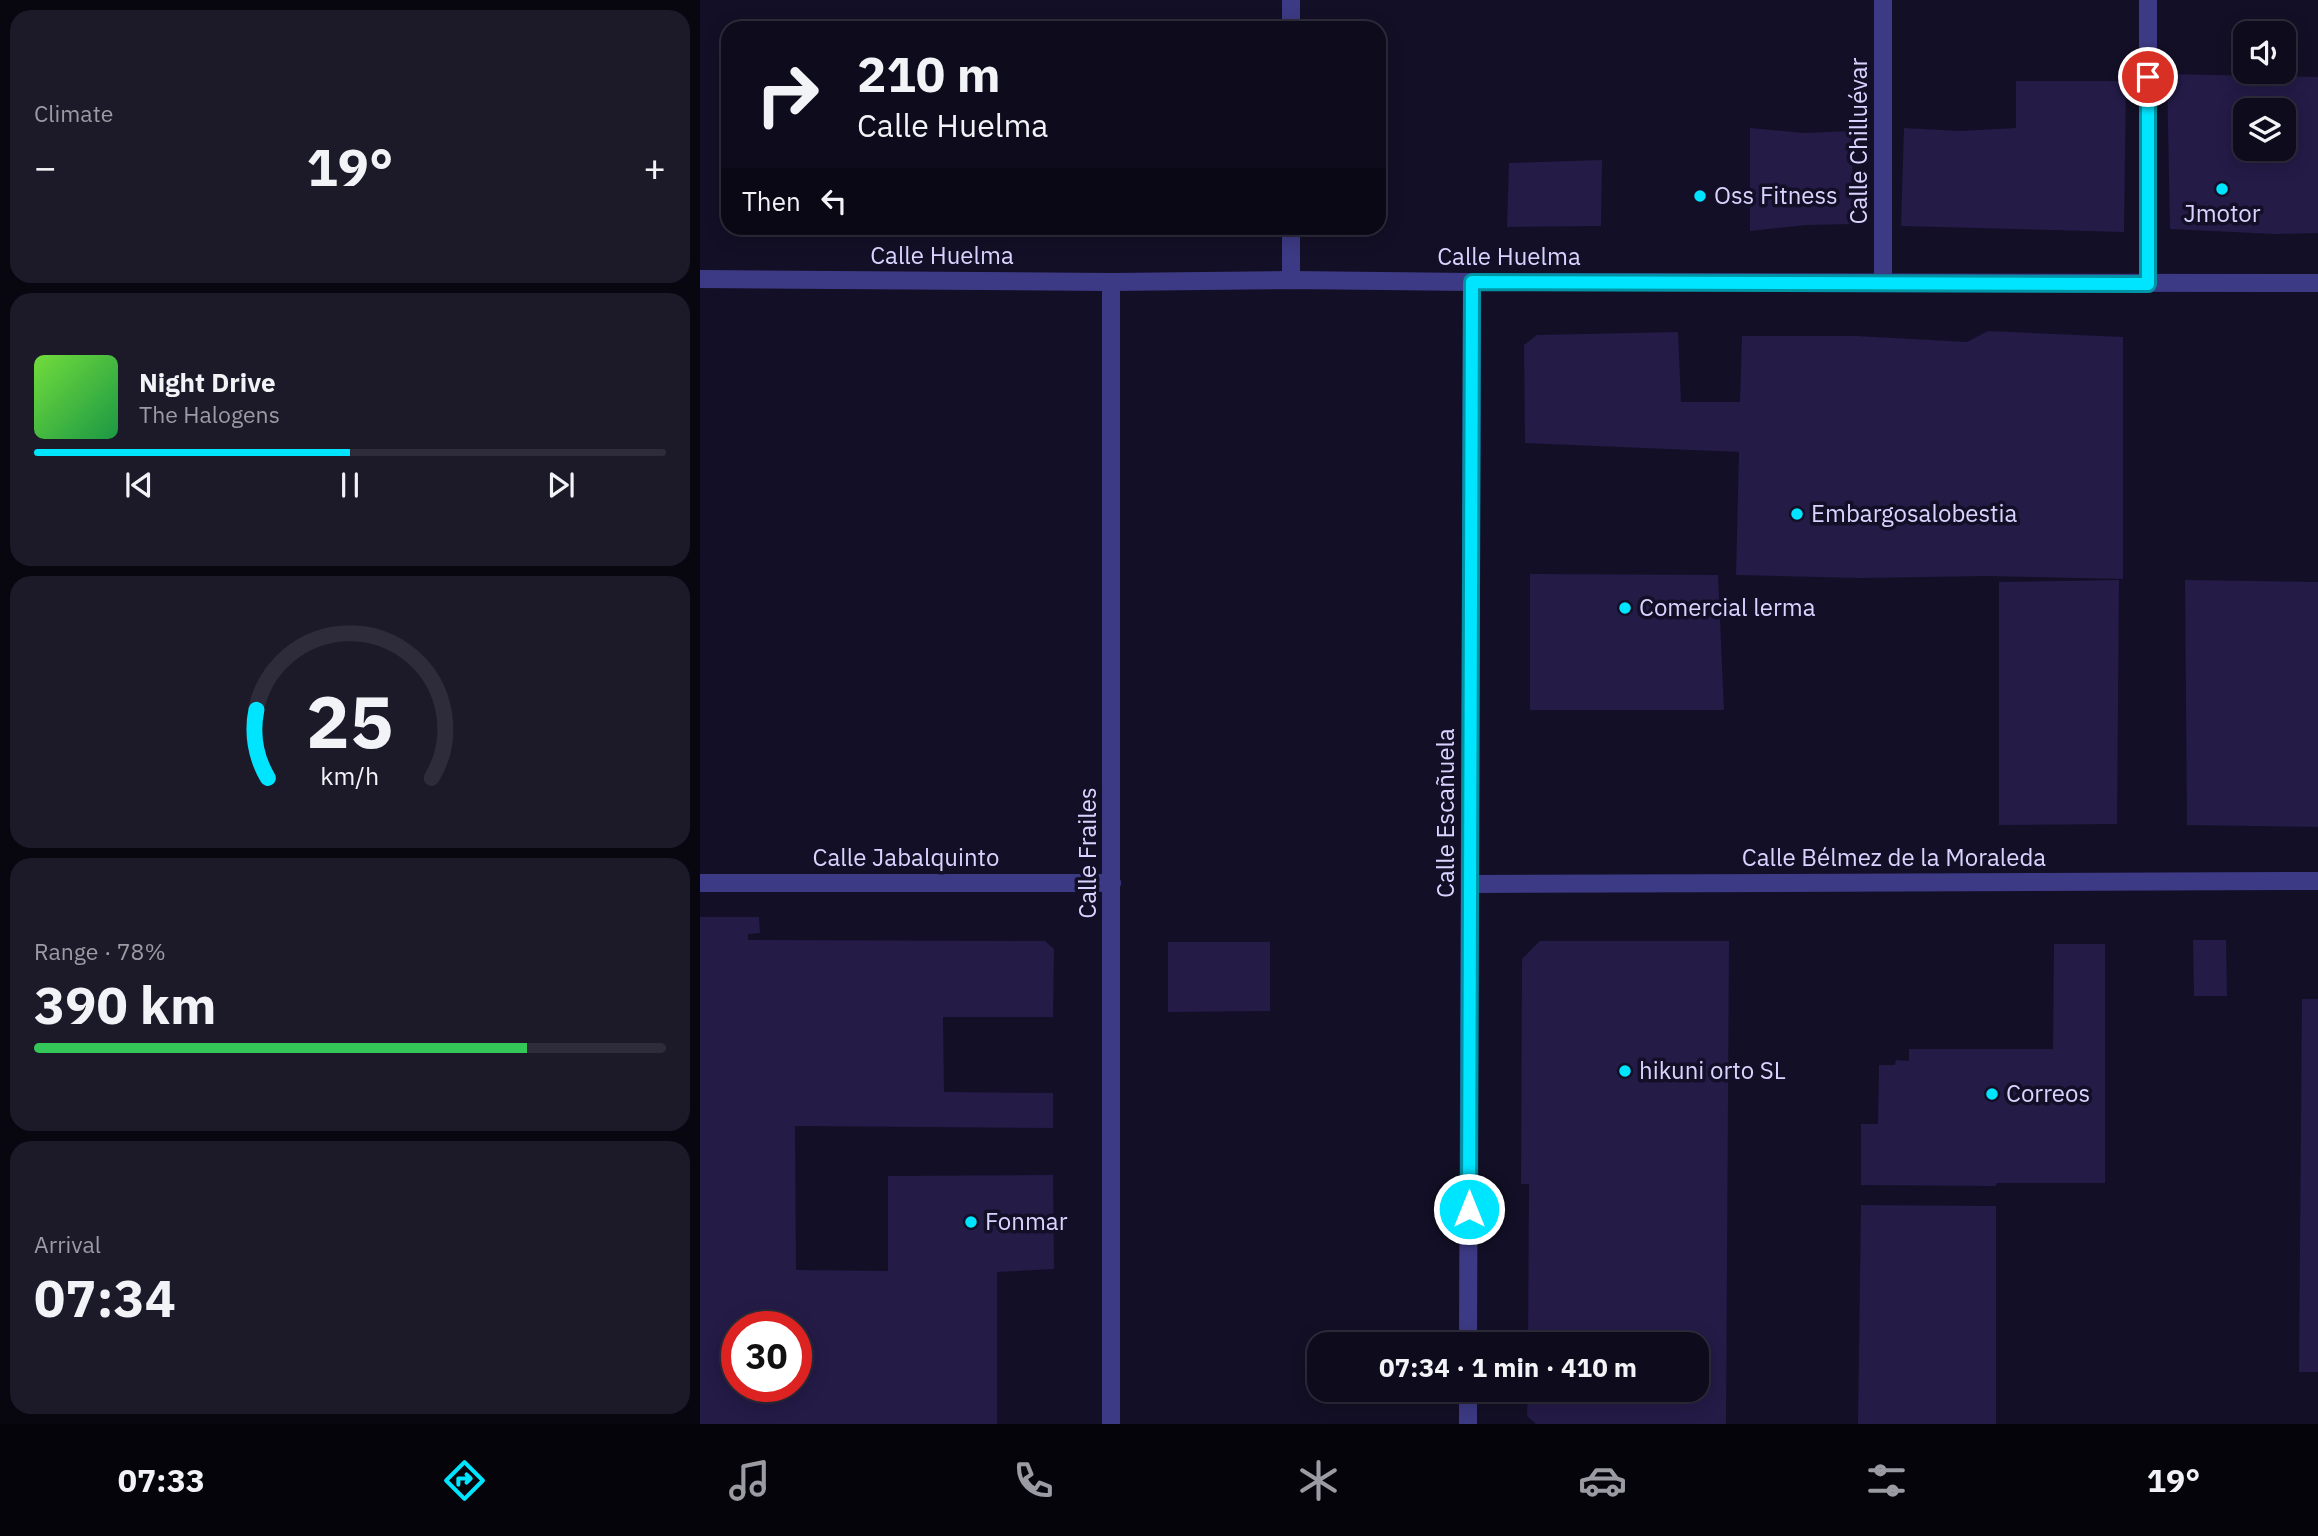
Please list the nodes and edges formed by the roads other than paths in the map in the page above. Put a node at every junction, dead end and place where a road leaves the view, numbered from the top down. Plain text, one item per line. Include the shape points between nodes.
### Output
1 (1291, 0) edge
2 (1883, 0) edge
3 (2148, 0) edge
4 (1291, 21) edge
5 (1291, 235) edge
6 (700, 279) edge
7 (1291, 280) junction
8 (1111, 282) junction
9 (1472, 282) junction
10 (1884, 282) junction
11 (2318, 283) edge
12 (2148, 284) junction
13 (2318, 881) edge
14 (700, 883) edge
15 (1112, 883) junction
16 (1470, 884) junction
17 (1468, 1332) edge
18 (1468, 1402) edge
19 (1111, 1424) edge
20 (1468, 1424) edge

1 - 4 street
2 - 10 street, Calle Chilluévar
3 - 12 street
5 - 7 street
6 - 8 street, Calle Huelma
7 - 8 street, Calle Huelma
7 - 9 street, Calle Huelma
8 - 15 street, Calle Frailes
9 - 10 street, Calle Huelma
9 - 16 street, Calle Escañuela
10 - 12 street, Calle Huelma
11 - 12 street, Calle Huelma
13 - 16 street, Calle Bélmez de la Moraleda
14 - 15 street, Calle Jabalquinto
15 - 19 street, Calle Frailes
16 - 17 street, Calle Escañuela
18 - 20 street

